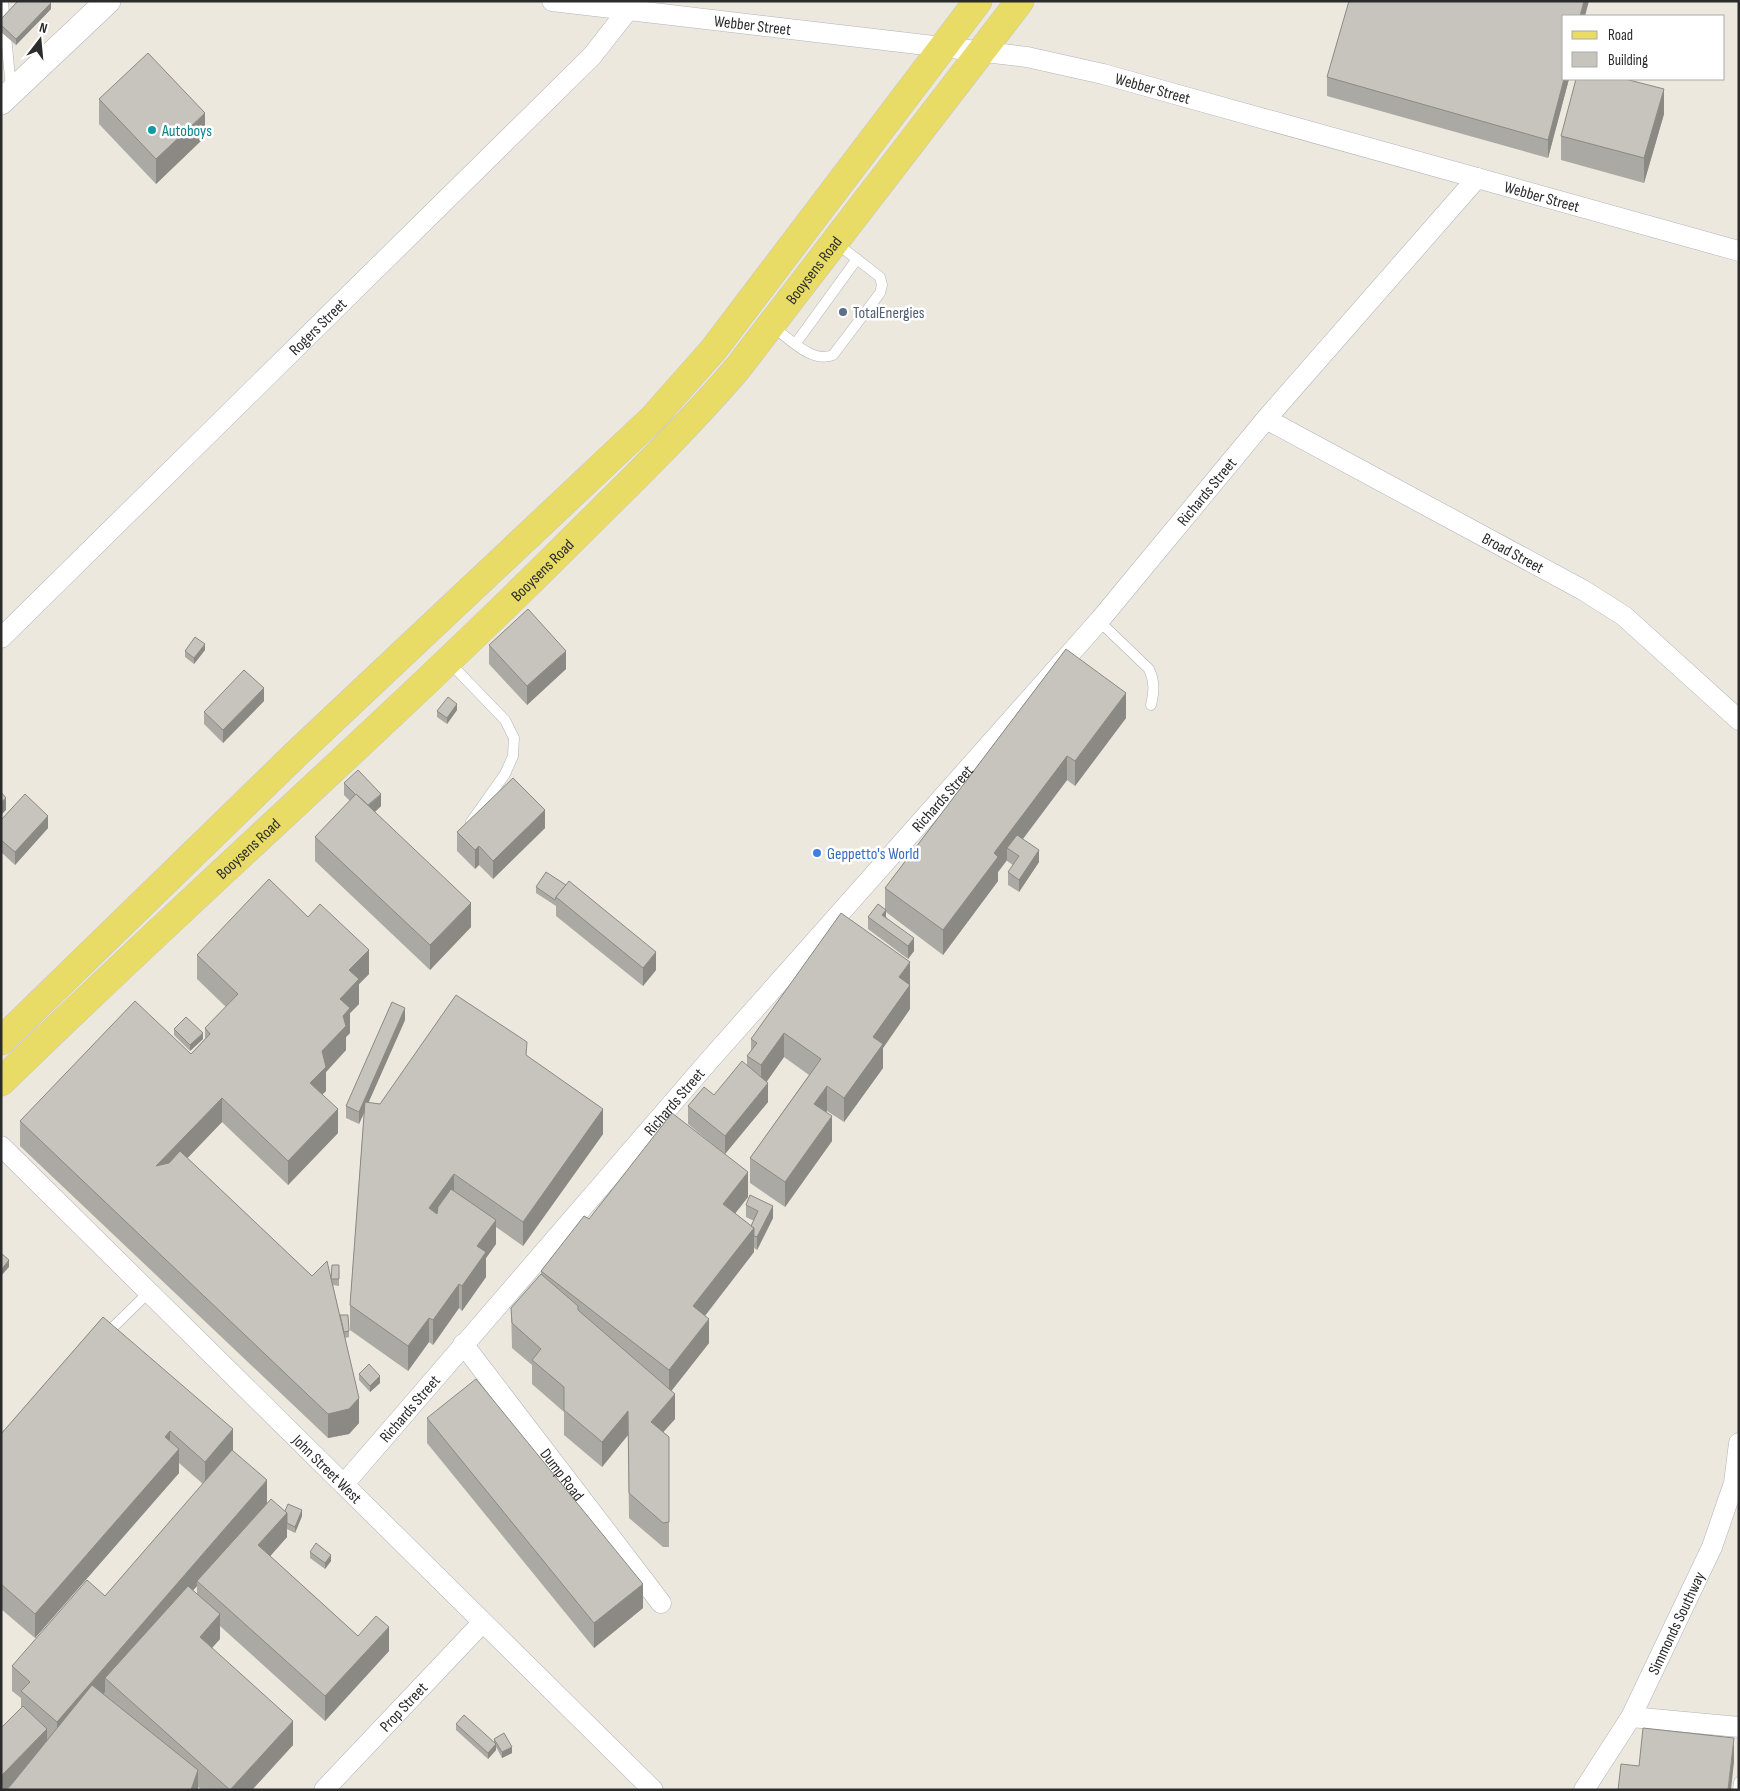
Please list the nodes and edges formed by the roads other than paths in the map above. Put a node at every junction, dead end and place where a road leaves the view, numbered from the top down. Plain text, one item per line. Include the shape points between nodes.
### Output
1 (108, 1) edge
2 (552, 1) edge
3 (978, 1) edge
4 (1020, 1) edge
5 (557, 2) edge
6 (3, 3) edge
7 (628, 10) junction
8 (944, 45) junction
9 (982, 50) junction
10 (6, 98) edge
11 (1477, 178) junction
12 (834, 242) junction
13 (1739, 250) edge
14 (857, 259) junction
15 (771, 325) junction
16 (796, 343) junction
17 (1266, 420) junction
18 (1098, 621) junction
19 (1, 638) edge
20 (448, 661) junction
21 (1151, 705) dead end
22 (1739, 720) edge
23 (466, 828) edge
24 (1, 1041) edge
25 (1, 1082) edge
26 (1, 1146) edge
27 (149, 1292) junction
28 (463, 1344) junction
29 (94, 1346) edge
30 (1739, 1443) edge
31 (344, 1484) junction
32 (661, 1603) dead end
33 (482, 1623) junction
34 (1631, 1717) junction
35 (1739, 1727) edge
36 (1739, 1782) edge
37 (324, 1790) edge
38 (653, 1790) edge
39 (1584, 1790) edge
40 (1738, 1790) edge

1 - 10 street
2 - 5 street, Webber Street
3 - 8 main road, Booysens Road
4 - 9 main road, Booysens Road
5 - 7 street, Webber Street
6 - 10 lane
7 - 8 street, Webber Street
7 - 19 street, Rogers Street via 592,56
8 - 9 street, Webber Street
8 - 24 main road, Booysens Road via 714,349 653,418 294,756
9 - 11 street, Webber Street via 1103,74
9 - 12 main road, Booysens Road
11 - 13 street, Webber Street
11 - 17 street, Richards Street
12 - 14 lane
12 - 15 main road, Booysens Road
14 - 16 lane
14 - 16 lane via 880,278 880,294 834,355 824,359 814,356
15 - 16 lane
15 - 20 main road, Booysens Road via 694,419
17 - 18 street, Richards Street
17 - 22 street, Broad Street via 1583,590 1624,616
18 - 21 lane via 1150,669 1154,679
18 - 28 street, Richards Street
20 - 23 lane via 505,720 514,738 513,756 506,774
20 - 25 main road, Booysens Road
26 - 27 street, John Street West
27 - 29 lane
27 - 31 street, John Street West
28 - 31 street, Richards Street
28 - 32 street, Dump Road
30 - 34 street, Simmonds Southway via 1734,1483 1716,1538
31 - 33 street, John Street West
33 - 37 street, Prop Street
33 - 38 street, John Street West
34 - 35 street
34 - 39 street, Simmonds Southway
36 - 40 lane

